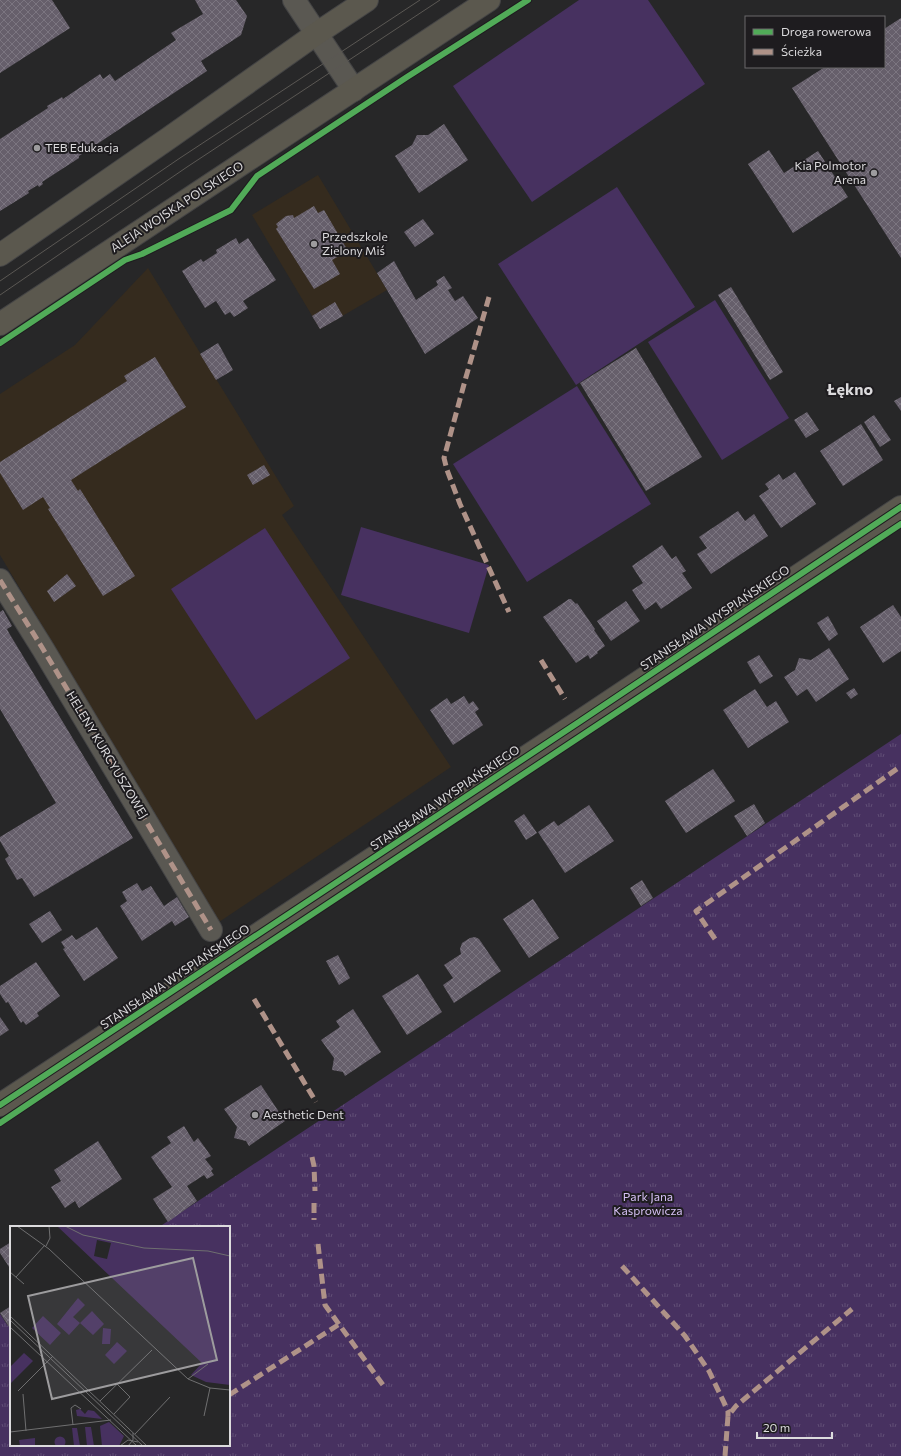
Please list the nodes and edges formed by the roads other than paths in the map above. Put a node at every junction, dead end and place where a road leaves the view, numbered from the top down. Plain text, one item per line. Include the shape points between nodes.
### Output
1 (294, 0) edge
2 (367, 0) edge
3 (489, 0) edge
4 (316, 34) junction
5 (354, 90) junction
6 (0, 255) edge
7 (0, 324) edge
8 (901, 507) edge
9 (0, 580) edge
10 (212, 930) dead end
11 (0, 1105) edge

1 - 4 street
2 - 4 street
3 - 5 street, ALEJA WOJSKA POLSKIEGO
4 - 5 street
4 - 6 street
5 - 7 street, ALEJA WOJSKA POLSKIEGO
8 - 11 street, STANISŁAWA WYSPIAŃSKIEGO
9 - 10 street, HELENY KURCYUSZOWEJ

